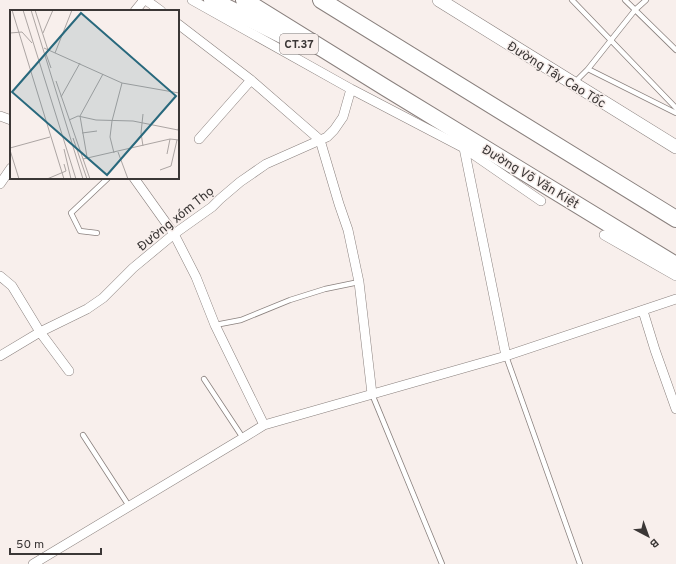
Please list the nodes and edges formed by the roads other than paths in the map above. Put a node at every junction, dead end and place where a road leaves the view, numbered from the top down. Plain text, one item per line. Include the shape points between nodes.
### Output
1 (145, 0) edge
2 (192, 0) edge
3 (212, 0) edge
4 (244, 0) edge
5 (321, 0) edge
6 (333, 0) edge
7 (439, 0) edge
8 (572, 0) edge
9 (625, 0) edge
10 (646, 0) edge
11 (136, 10) edge
12 (160, 10) edge
13 (635, 10) junction
14 (179, 25) edge
15 (611, 40) junction
16 (676, 50) edge
17 (410, 54) junction
18 (588, 69) junction
19 (251, 80) junction
20 (574, 84) junction
21 (386, 88) junction
22 (351, 89) junction
23 (676, 108) edge
24 (676, 113) edge
25 (0, 116) edge
26 (10, 120) edge
27 (199, 139) dead end
28 (320, 140) junction
29 (676, 147) edge
30 (464, 148) junction
31 (10, 169) edge
32 (107, 179) edge
33 (135, 179) edge
34 (0, 184) edge
35 (542, 201) dead end
36 (676, 219) edge
37 (97, 233) dead end
38 (174, 234) junction
39 (604, 235) dead end
40 (676, 265) edge
41 (0, 276) edge
42 (676, 276) edge
43 (359, 282) junction
44 (676, 299) edge
45 (642, 311) junction
46 (215, 325) junction
47 (40, 332) junction
48 (0, 356) edge
49 (506, 356) junction
50 (69, 371) dead end
51 (204, 379) dead end
52 (372, 394) junction
53 (676, 409) edge
54 (264, 425) junction
55 (83, 435) dead end
56 (243, 438) junction
57 (129, 506) junction
58 (33, 564) edge
59 (442, 564) edge
60 (580, 564) edge

1 - 11 street
1 - 12 street
2 - 22 street
3 - 21 highway, Đường Võ Văn Kiệt / CT.37
4 - 21 highway, Đường Võ Văn Kiệt
5 - 17 highway
6 - 17 highway
7 - 20 main road, Đường Tây Cao Tốc
8 - 15 lane
9 - 13 lane
10 - 13 lane
13 - 15 lane
13 - 16 lane
14 - 19 street
15 - 18 lane
15 - 23 lane
17 - 36 highway
18 - 20 lane
18 - 24 lane
19 - 27 street
19 - 28 street
20 - 29 main road, Đường Tây Cao Tốc
21 - 40 highway, Đường Võ Văn Kiệt
22 - 28 street, Đường xóm Thọ via 343,117 334,130
22 - 30 street
25 - 26 street
28 - 38 street, Đường xóm Thọ via 266,164
28 - 43 street via 348,230
30 - 35 street
30 - 49 street
31 - 34 street
32 - 37 lane via 71,213 80,231
33 - 38 street
38 - 46 street via 196,277
38 - 47 street, Đường xóm Thọ via 133,268 103,298 87,309
39 - 42 street
41 - 47 street via 12,286
43 - 46 lane via 325,289 241,320
43 - 52 street
44 - 45 street
45 - 49 street
45 - 53 street
46 - 54 street
47 - 48 street, Đường xóm Thọ
47 - 50 street
49 - 52 street
49 - 60 lane
51 - 56 lane
52 - 54 street
52 - 59 lane
54 - 56 street
55 - 57 lane
56 - 57 street
57 - 58 street

